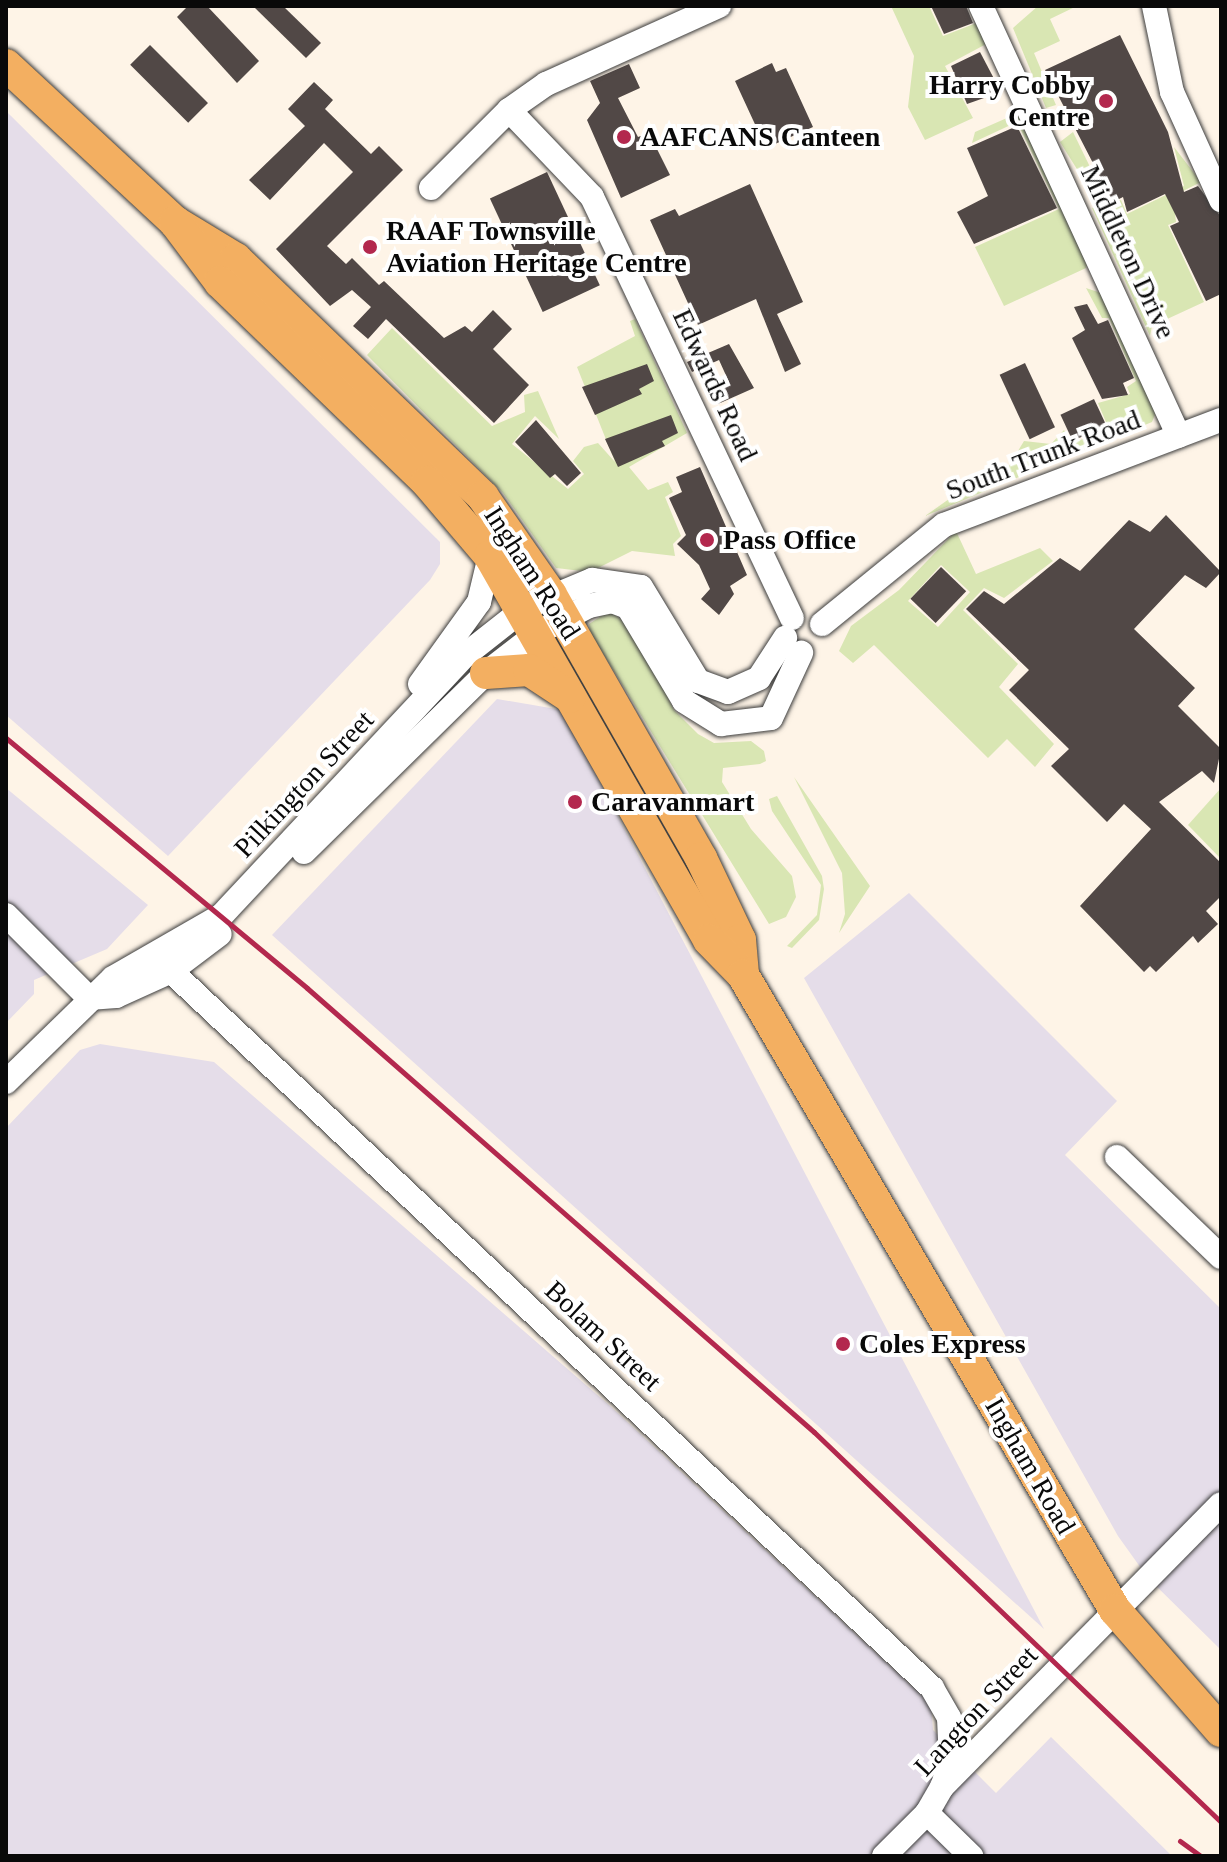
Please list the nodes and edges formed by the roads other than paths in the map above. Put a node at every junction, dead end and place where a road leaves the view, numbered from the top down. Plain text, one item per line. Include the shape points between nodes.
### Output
1 (719, 6) edge
2 (1154, 6) edge
3 (989, 9) edge
4 (6, 65) edge
5 (509, 110) junction
6 (431, 188) dead end
7 (1221, 200) edge
8 (175, 222) junction
9 (1221, 420) edge
10 (1179, 436) junction
11 (490, 556) junction
12 (545, 613) junction
13 (822, 624) junction
14 (793, 637) junction
15 (486, 673) junction
16 (581, 707) junction
17 (348, 783) junction
18 (6, 915) edge
19 (167, 962) junction
20 (743, 975) junction
21 (89, 998) junction
22 (6, 1082) edge
23 (1117, 1157) dead end
24 (1221, 1257) edge
25 (1221, 1504) edge
26 (1115, 1610) junction
27 (1221, 1731) edge
28 (942, 1787) junction
29 (927, 1813) junction
30 (884, 1856) edge
31 (971, 1856) edge

1 - 5 street via 546,84
2 - 7 street via 1172,92
3 - 10 street, Middleton Drive
4 - 8 main road, Ingham Road
5 - 6 street
5 - 14 street, Edwards Road via 592,197
8 - 11 main road, Ingham Road via 220,282 427,482
8 - 12 main road, Ingham Road via 236,259 463,475 512,533
9 - 10 street, South Trunk Road
10 - 13 street, South Trunk Road via 944,525
11 - 12 main road, Ingham Road
11 - 17 street via 479,602
12 - 14 street via 592,580 641,587 693,674 713,689 748,687
12 - 14 street via 606,602 628,607 684,701 721,724 771,718
12 - 15 street, Pilkington Street
12 - 16 main road, Ingham Road
12 - 17 street, Pilkington Street via 464,656
12 - 20 main road, Ingham Road via 701,858 740,940
13 - 14 street via 812,615
13 - 14 street, South Trunk Road via 822,643
15 - 16 main road via 539,674
15 - 19 street, Pilkington Street via 231,924
16 - 20 main road, Ingham Road via 709,940
17 - 19 street, Pilkington Street via 221,916
18 - 21 street
19 - 21 street, Pilkington Street
19 - 28 street, Bolam Street via 932,1688 949,1718 951,1760
20 - 26 main road, Ingham Road
21 - 22 street, Pilkington Street
23 - 24 street
25 - 26 street, Langton Street
26 - 27 main road, Ingham Road
26 - 28 street, Langton Street
28 - 29 street, Langton Street
29 - 30 street, Langton Street
29 - 31 street

